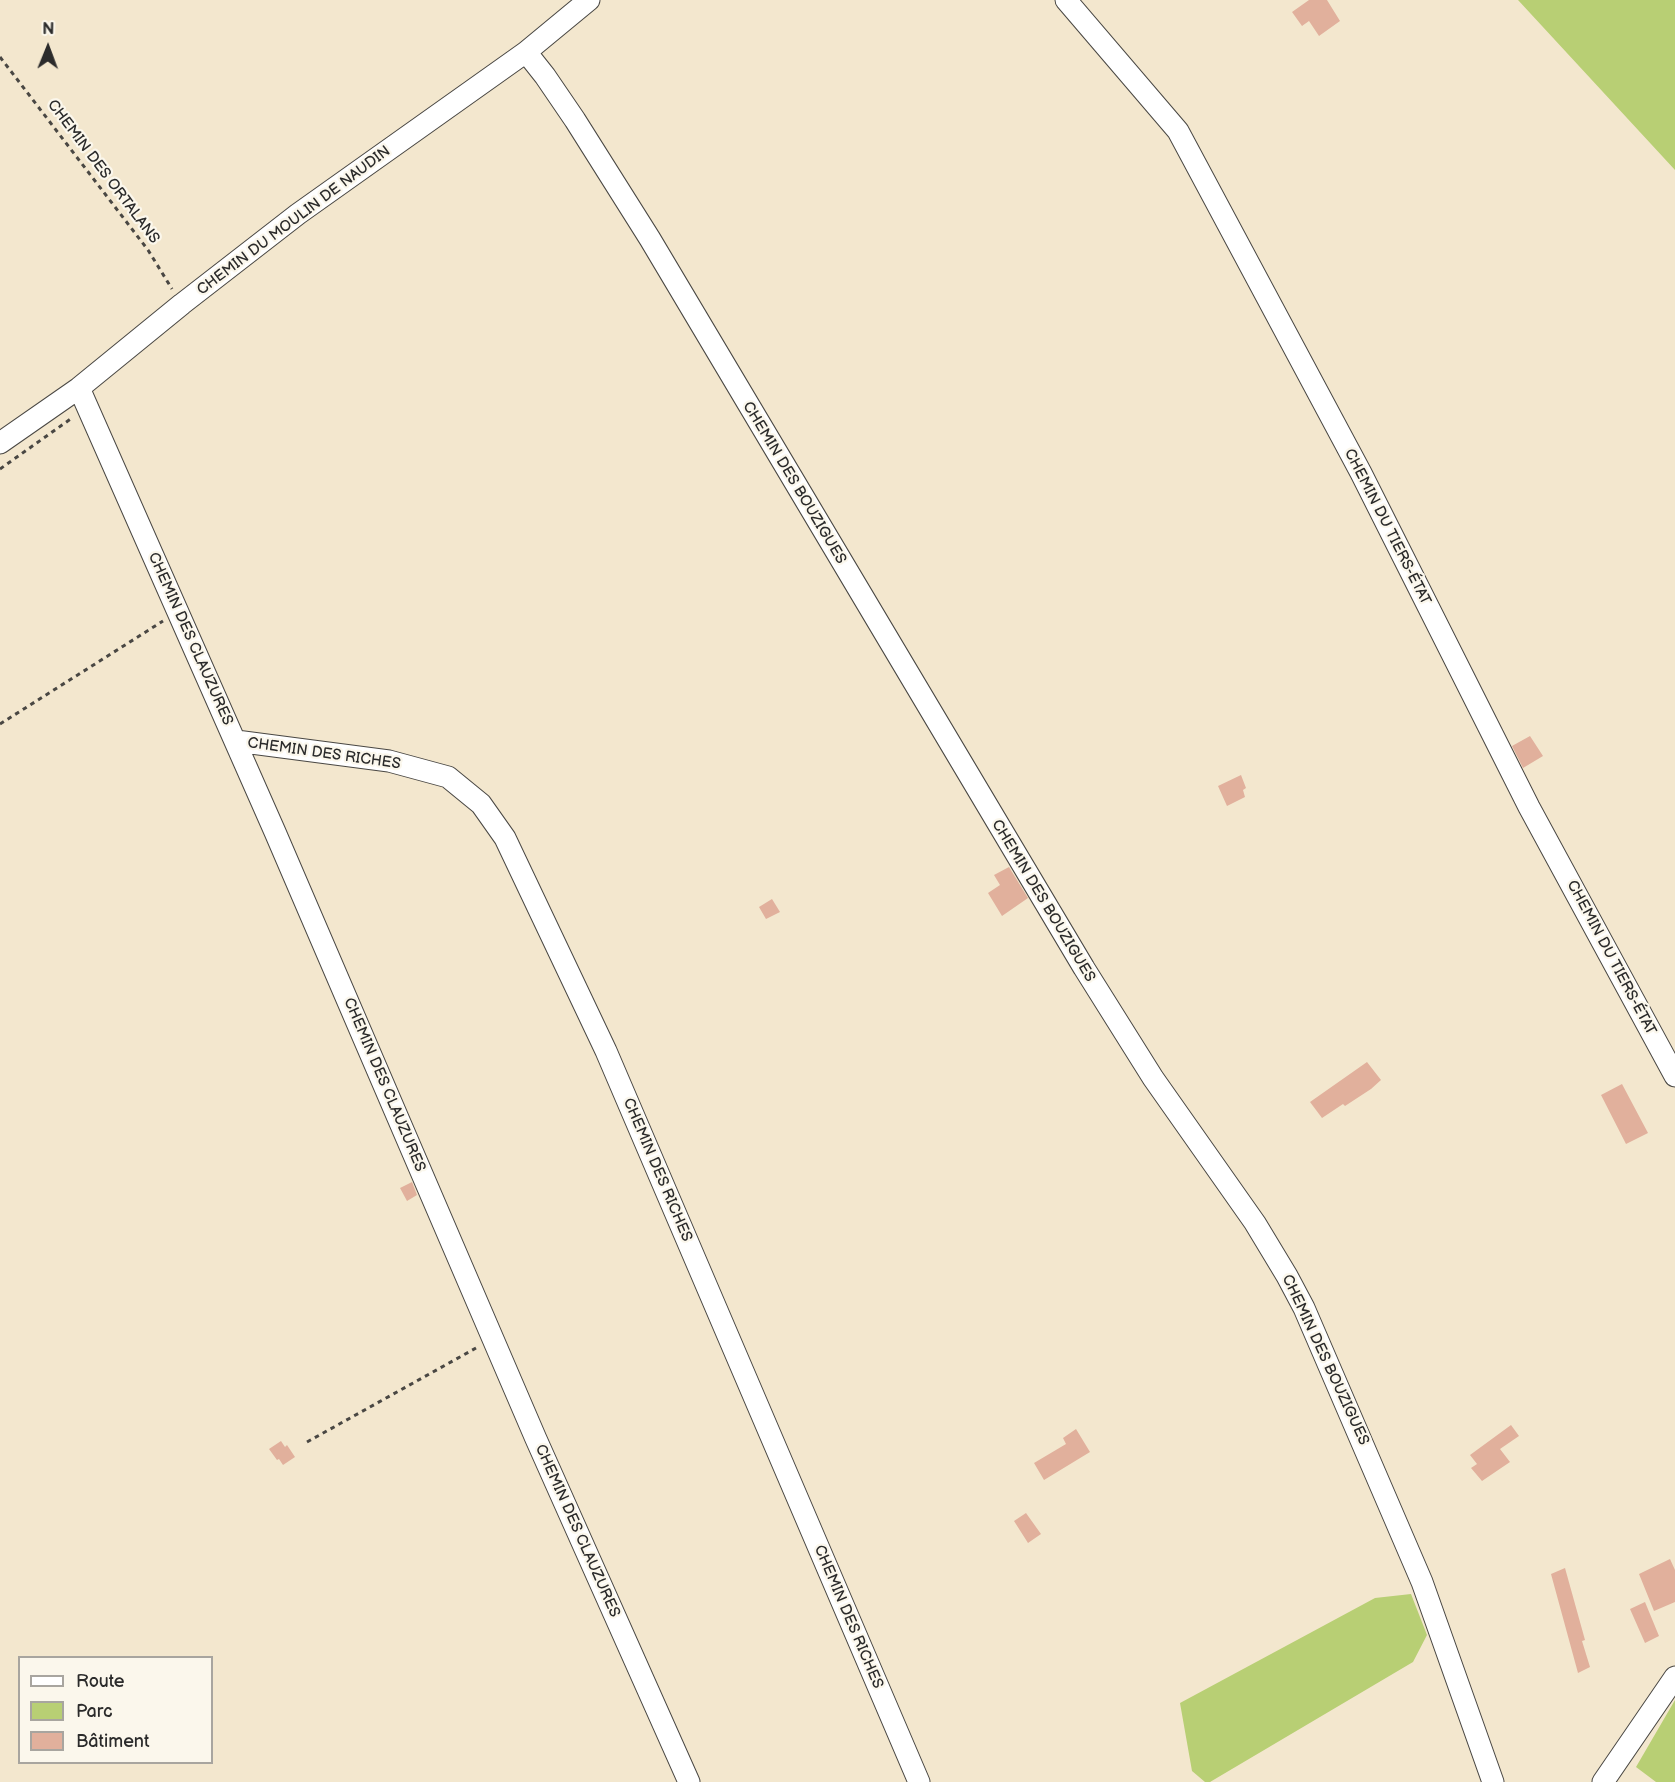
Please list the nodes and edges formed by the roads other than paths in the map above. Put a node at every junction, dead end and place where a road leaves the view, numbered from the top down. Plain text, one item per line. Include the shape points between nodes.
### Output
1 (589, 0) edge
2 (1066, 0) edge
3 (526, 52) junction
4 (79, 388) junction
5 (0, 443) edge
6 (236, 741) junction
7 (1675, 1076) edge
8 (1675, 1677) edge
9 (689, 1782) edge
10 (919, 1782) edge
11 (1493, 1782) edge
12 (1603, 1782) edge

1 - 3 street, CHEMIN DU MOULIN DE NAUDIN
2 - 7 street, CHEMIN DU TIERS-ÉTAT via 1178,131 1366,484 1529,807
3 - 4 street, CHEMIN DU MOULIN DE NAUDIN via 298,214
3 - 11 street, CHEMIN DES BOUZIGUES via 569,111 650,239 1084,968 1287,1276 1422,1582
4 - 5 street, CHEMIN DU MOULIN DE NAUDIN
4 - 6 street, CHEMIN DES CLAUZURES
6 - 9 street, CHEMIN DES CLAUZURES
6 - 10 street, CHEMIN DES RICHES via 389,761 448,777 482,804 505,838 606,1051
8 - 12 street

